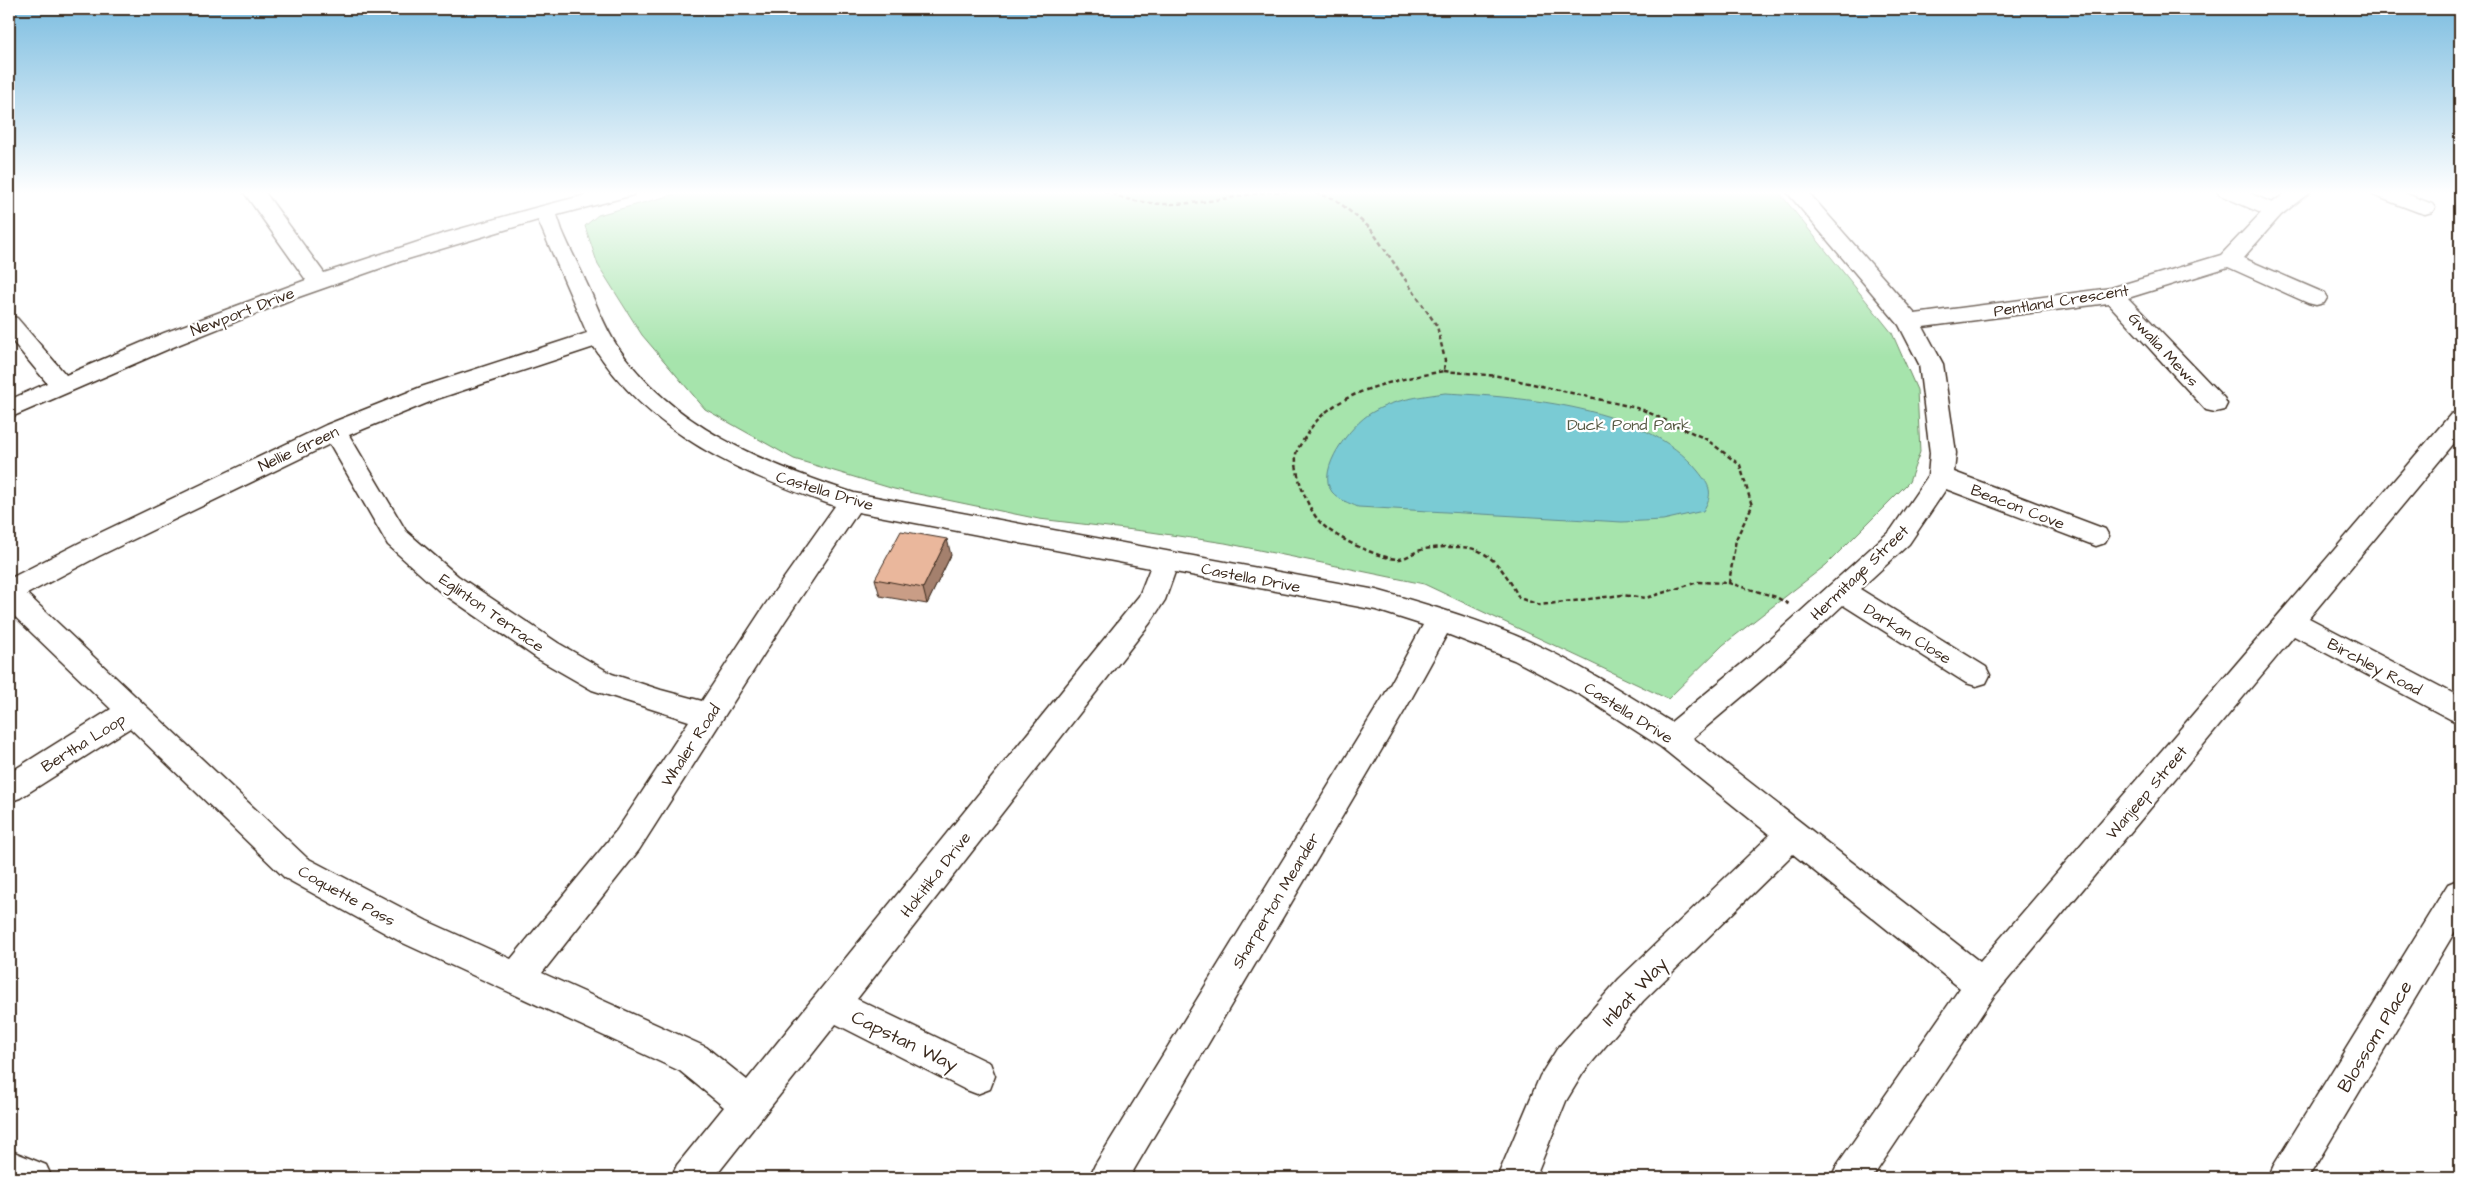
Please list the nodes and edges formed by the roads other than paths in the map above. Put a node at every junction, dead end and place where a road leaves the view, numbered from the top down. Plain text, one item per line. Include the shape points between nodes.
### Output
1 (293, 246) edge
2 (426, 246) edge
3 (561, 246) edge
4 (1844, 246) edge
5 (2241, 246) edge
6 (2229, 260) junction
7 (319, 282) junction
8 (2113, 295) junction
9 (2316, 298) dead end
10 (1909, 322) junction
11 (9, 323) edge
12 (600, 337) junction
13 (62, 385) junction
14 (2215, 404) dead end
15 (9, 410) edge
16 (2460, 420) edge
17 (335, 431) junction
18 (1941, 477) junction
19 (852, 502) junction
20 (2096, 536) dead end
21 (1166, 561) junction
22 (1840, 590) junction
23 (9, 592) edge
24 (1439, 619) junction
25 (2290, 621) junction
26 (1976, 675) dead end
27 (132, 711) junction
28 (2460, 711) edge
29 (710, 715) junction
30 (1672, 738) junction
31 (9, 789) edge
32 (1792, 834) junction
33 (2460, 894) edge
34 (516, 979) junction
35 (1982, 985) junction
36 (832, 1003) junction
37 (978, 1076) dead end
38 (748, 1104) junction
39 (9, 1169) edge
40 (33, 1178) edge
41 (690, 1178) edge
42 (1108, 1178) edge
43 (1516, 1178) edge
44 (1850, 1178) edge
45 (2287, 1178) edge

1 - 7 street
2 - 7 street, Newport Drive
3 - 12 street, Castella Drive
4 - 10 street, Hermitage Street
5 - 6 street
6 - 8 street, Pentland Crescent
6 - 9 street
7 - 13 street, Newport Drive
8 - 10 street, Pentland Crescent
8 - 14 street, Gwalia Mews
10 - 18 street, Hermitage Street via 1932,372 1943,453
11 - 13 street
12 - 17 street, Nellie Green via 429,393
12 - 19 street, Castella Drive via 628,378 682,426 754,467
13 - 15 street, Newport Drive
16 - 25 street, Wanjeep Street
17 - 23 street, Nellie Green via 90,549
17 - 29 street, Eglinton Terrace via 397,538 448,583 548,652 602,682
18 - 20 street, Beacon Cove
18 - 22 street, Hermitage Street via 1900,537
19 - 21 street, Castella Drive
19 - 29 street, Whaler Road
21 - 24 street, Castella Drive via 1376,600
21 - 36 street, Hokitika Drive via 1151,600 1140,615
22 - 26 street, Darkan Close
22 - 30 street, Hermitage Street via 1760,665
23 - 27 street, Coquette Pass
24 - 30 street, Castella Drive via 1524,652 1592,688
24 - 42 street, Sharperton Meander via 1390,710
25 - 28 street, Birchley Road
25 - 35 street, Wanjeep Street
27 - 31 street, Bertha Loop
27 - 34 street, Coquette Pass via 296,868 415,932
29 - 34 street, Whaler Road via 628,840
30 - 32 street, Castella Drive
32 - 35 street, Castella Drive
32 - 43 street, Inbat Way via 1631,990 1570,1061 1553,1088
33 - 45 street, Blossom Place
34 - 38 street, Coquette Pass via 692,1059
35 - 44 street, Wanjeep Street
36 - 37 street, Capstan Way
36 - 38 street, Hokitika Drive
38 - 41 street, Hokitika Drive
39 - 40 street

